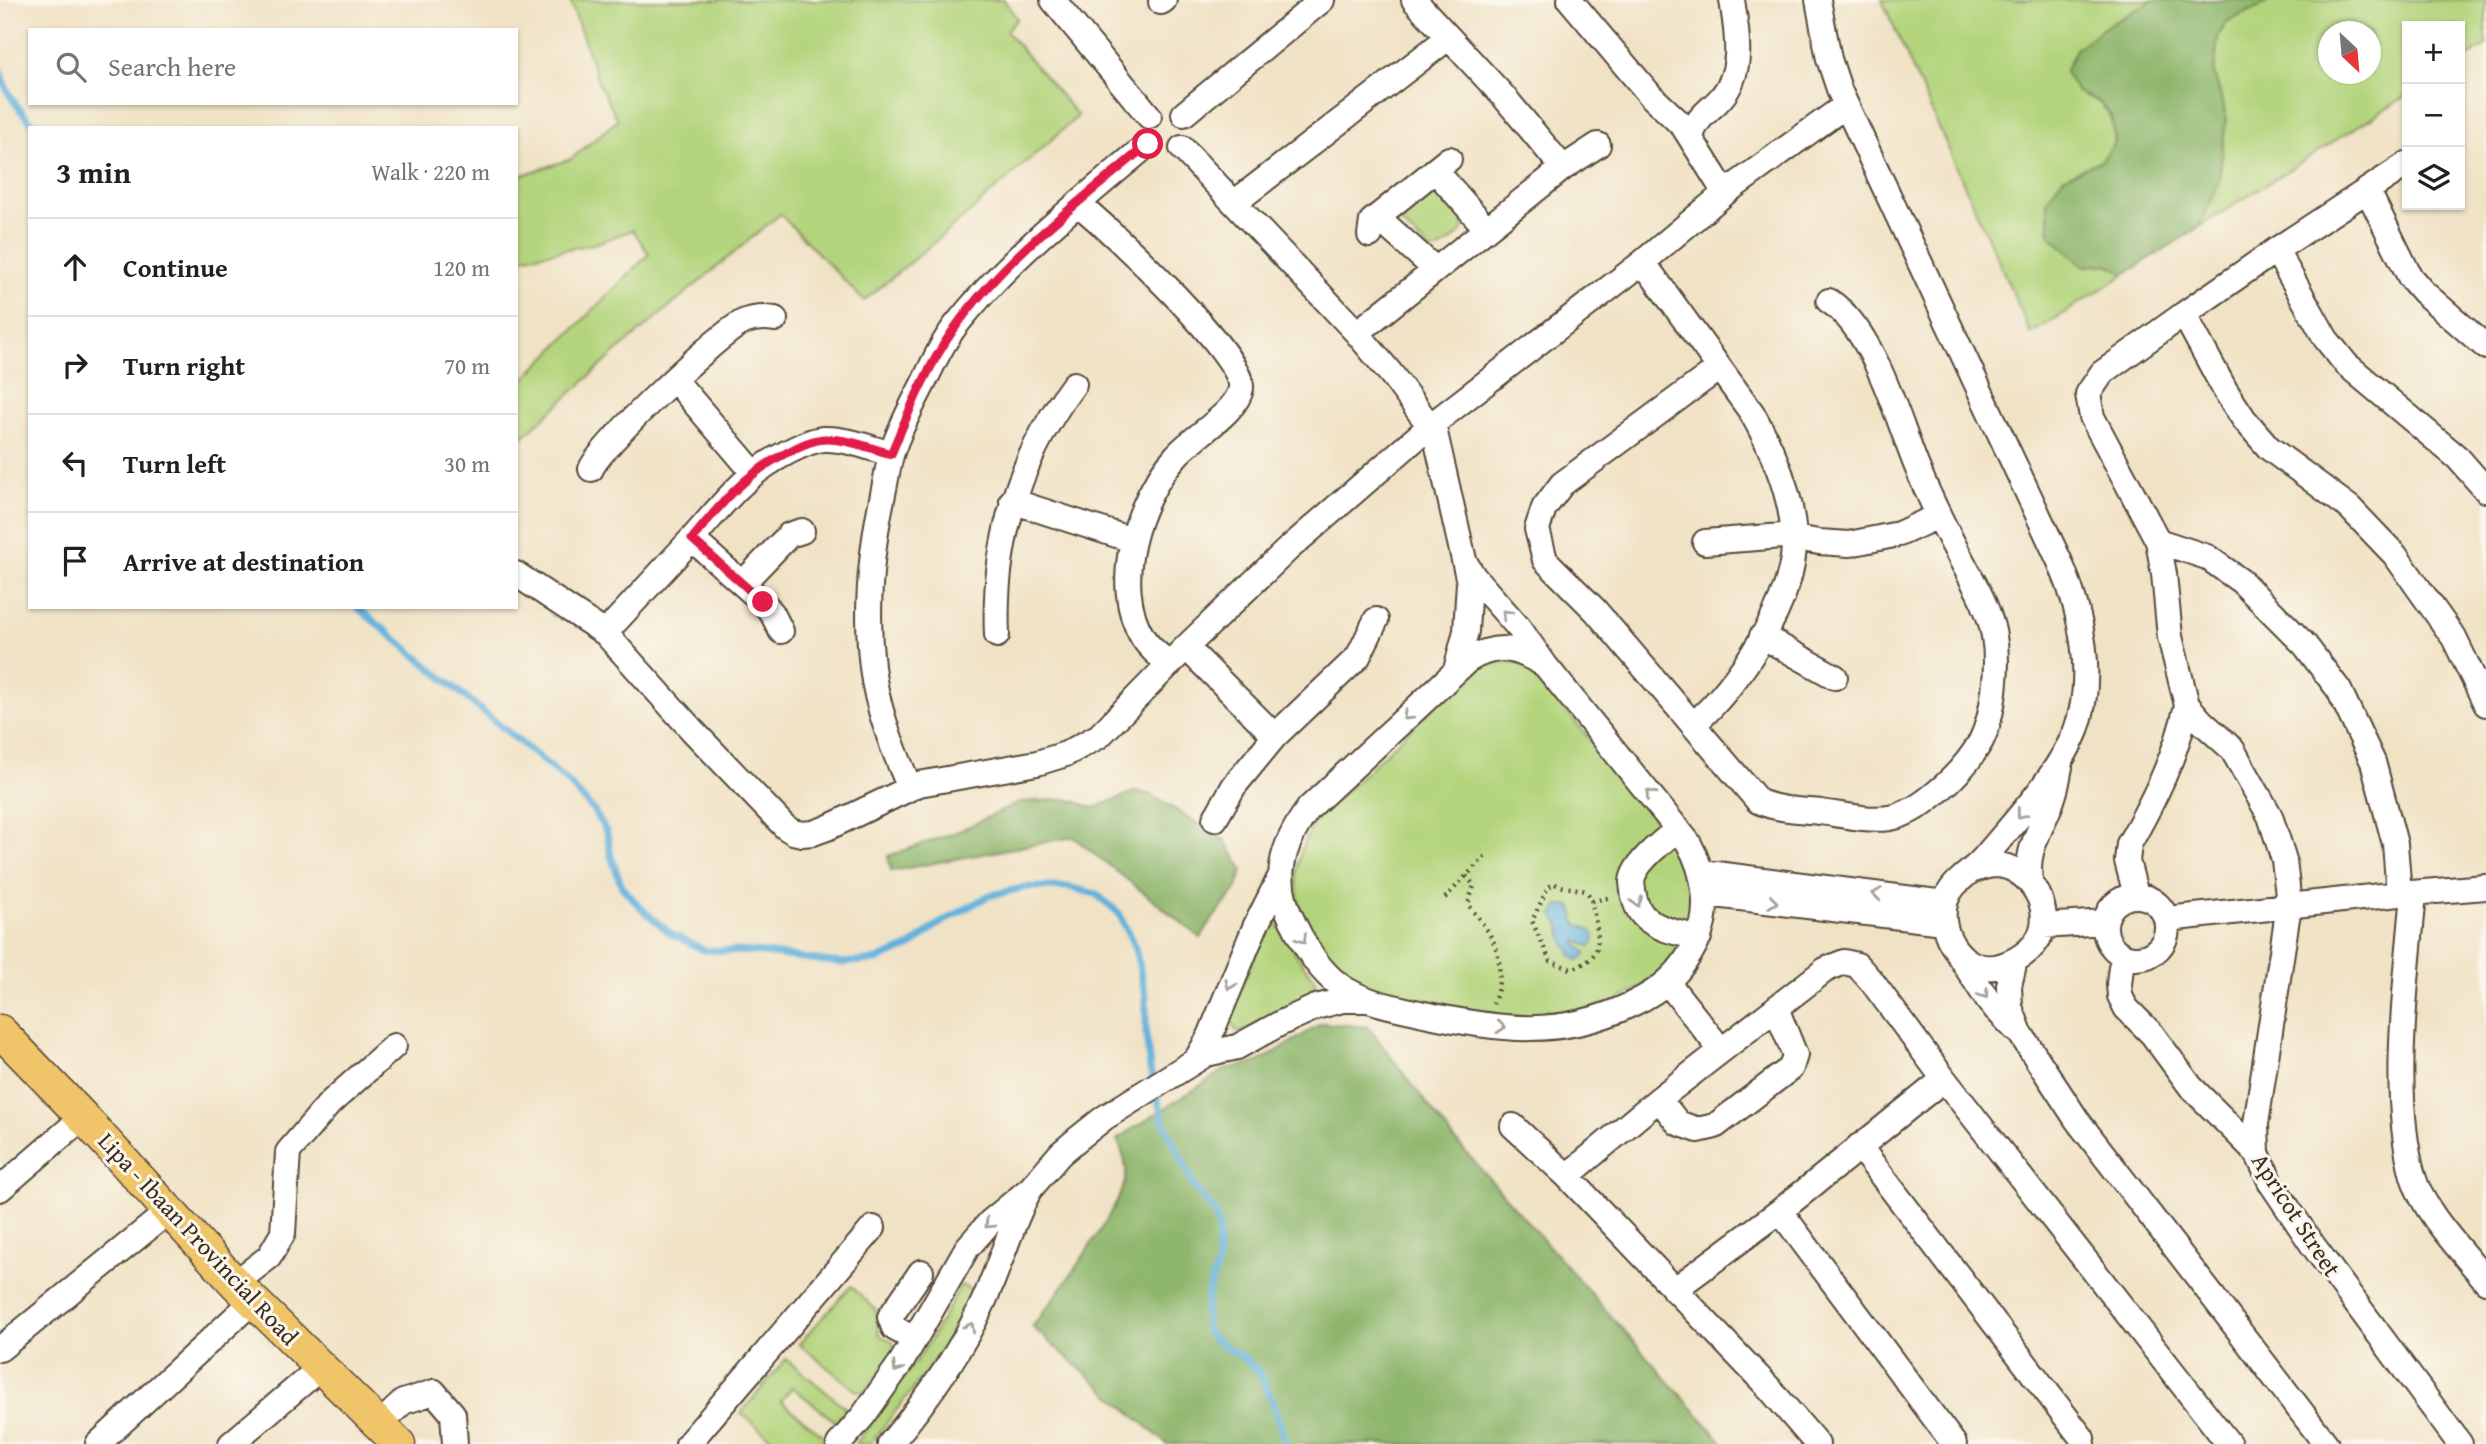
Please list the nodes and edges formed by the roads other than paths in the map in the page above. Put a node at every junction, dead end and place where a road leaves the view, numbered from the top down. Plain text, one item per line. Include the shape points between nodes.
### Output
1 (1053, 0) edge
2 (1322, 0) edge
3 (1414, 0) edge
4 (1570, 0) edge
5 (1732, 0) edge
6 (1818, 0) edge
7 (1448, 38) junction
8 (1846, 105) junction
9 (1184, 114) junction
10 (1149, 116) junction
11 (1691, 136) junction
12 (1148, 144) junction
13 (1598, 145) dead end
14 (1182, 148) junction
15 (2402, 167) edge
16 (1563, 168) junction
17 (2368, 191) junction
18 (1725, 193) junction
19 (1234, 203) junction
20 (1078, 204) junction
21 (1486, 229) junction
22 (2276, 250) junction
23 (1643, 262) junction
24 (1435, 269) junction
25 (1829, 300) dead end
26 (2184, 314) junction
27 (775, 319) dead end
28 (1357, 332) junction
29 (2486, 346) edge
30 (1719, 368) junction
31 (674, 379) junction
32 (1074, 384) dead end
33 (1430, 426) junction
34 (891, 454) junction
35 (592, 469) dead end
36 (754, 472) junction
37 (2486, 490) edge
38 (1013, 501) junction
39 (1938, 516) junction
40 (802, 531) dead end
41 (1794, 537) junction
42 (692, 539) junction
43 (1132, 540) junction
44 (2158, 541) junction
45 (1705, 542) dead end
46 (1466, 564) junction
47 (518, 574) edge
48 (743, 583) junction
49 (1376, 620) dead end
50 (781, 631) dead end
51 (605, 633) junction
52 (998, 635) dead end
53 (1762, 636) junction
54 (1178, 655) junction
55 (1545, 665) junction
56 (1456, 670) junction
57 (1835, 677) dead end
58 (2486, 704) edge
59 (2187, 705) junction
60 (1694, 724) junction
61 (1275, 736) junction
62 (2061, 760) junction
63 (910, 788) junction
64 (1215, 819) dead end
65 (1678, 829) junction
66 (1971, 871) junction
67 (1279, 879) junction
68 (1703, 883) junction
69 (2031, 883) junction
70 (2486, 887) edge
71 (2407, 893) junction
72 (2136, 895) junction
73 (2289, 905) junction
74 (1944, 912) junction
75 (2167, 919) junction
76 (2105, 922) junction
77 (2043, 926) junction
78 (1699, 937) junction
79 (1955, 950) junction
80 (2126, 957) junction
81 (2015, 960) junction
82 (1668, 983) junction
83 (1367, 1000) junction
84 (1776, 1008) junction
85 (0, 1031) edge
86 (2020, 1033) junction
87 (394, 1045) dead end
88 (1721, 1051) junction
89 (1195, 1061) junction
90 (1944, 1079) junction
91 (1659, 1099) junction
92 (83, 1116) junction
93 (1513, 1126) dead end
94 (1859, 1146) junction
95 (2257, 1153) junction
96 (1567, 1175) junction
97 (1031, 1188) junction
98 (0, 1189) edge
99 (169, 1211) junction
100 (1780, 1212) junction
101 (873, 1228) dead end
102 (921, 1272) dead end
103 (2486, 1281) edge
104 (1674, 1290) junction
105 (244, 1292) junction
106 (914, 1339) junction
107 (0, 1349) edge
108 (320, 1368) junction
109 (389, 1434) edge
110 (98, 1444) edge
111 (232, 1444) edge
112 (455, 1444) edge
113 (688, 1444) edge
114 (839, 1444) edge
115 (890, 1444) edge
116 (1817, 1444) edge
117 (1954, 1444) edge
118 (2083, 1444) edge
119 (2229, 1444) edge
120 (2326, 1444) edge
121 (2460, 1444) edge

1 - 10 street
2 - 9 street
3 - 7 street
4 - 11 street
5 - 11 street via 1737,59 1733,80 1699,118
6 - 8 street via 1829,59
7 - 16 street
7 - 19 street
8 - 18 street
8 - 62 street via 2072,590 2083,638 2084,687 2076,731
9 - 10 street via 1166,107
9 - 14 street via 1190,136
10 - 12 street via 1144,133
11 - 18 street
12 - 14 street via 1164,153
12 - 20 street
13 - 16 street
14 - 19 street
15 - 17 street
16 - 21 street
17 - 22 street
17 - 29 street via 2410,277
18 - 23 street
19 - 28 street
20 - 34 street via 1023,253 956,326
20 - 43 street via 1138,257 1219,345 1249,389 1184,447 1161,475
21 - 24 street
21 - 24 street via 1442,164 1374,226
22 - 26 street
22 - 37 street via 2326,339 2346,364 2458,458
23 - 30 street
23 - 33 street
24 - 28 street
25 - 39 street via 1849,317 1865,342
26 - 44 street via 2102,373 2088,394 2092,417
26 - 58 street via 2225,390 2269,448 2350,508 2395,555 2454,638
27 - 31 street via 752,319 735,327
28 - 33 street
30 - 41 street via 1752,413 1774,457
30 - 60 street via 1562,484 1544,508 1537,528 1545,560
31 - 35 street via 605,447
31 - 36 street
32 - 38 street via 1037,442
33 - 46 street
33 - 54 street via 1296,541
34 - 36 street via 823,439 800,446
34 - 63 street via 873,539 870,638 887,733
36 - 42 street
38 - 43 street
38 - 52 street via 997,580
39 - 41 street via 1899,534 1865,542
39 - 60 street via 1987,608 1996,660 1990,715 1981,740 1934,795 1890,818 1767,805 1758,801
40 - 48 street via 789,536
41 - 45 street
41 - 53 street via 1790,570
42 - 48 street
42 - 51 street
43 - 54 street via 1129,584 1136,622 1154,652
44 - 59 street via 2170,637
44 - 71 street via 2207,557 2242,582 2305,645 2339,690 2373,762
55 -> 46 street
46 - 56 street via 1468,616
47 - 51 street
48 - 50 street via 772,613
49 - 61 street via 1358,657
51 - 63 street via 720,761 793,832 827,828
53 - 57 street
53 - 60 street via 1734,682
54 - 61 street
54 - 63 street via 1129,708 1085,746 1037,764
55 - 56 street via 1500,648 1479,654
65 -> 55 street
56 -> 67 street via 1309,808 1293,834
59 - 72 street via 2166,774 2129,844 2127,861
59 - 73 street via 2232,749 2270,816 2284,860
61 - 64 street via 1234,786
62 -> 66 street
62 - 69 street via 2055,793 2032,850
65 - 68 street via 1695,855
65 -> 78 street via 1631,878 1639,910 1647,918
66 - 69 street via 1998,865
66 - 74 street via 1949,892
67 -> 83 street via 1291,920 1318,963 1337,984
67 -> 89 street
68 - 74 street
68 - 78 street
69 - 77 street via 2044,913
70 - 71 street
71 - 73 street
71 - 103 street via 2402,1077 2413,1177 2436,1216
72 - 75 street via 2161,906
72 - 76 street via 2110,908
73 - 75 street
73 - 95 street via 2256,1124
74 - 79 street via 1945,932
75 - 80 street via 2167,935 2159,950 2144,958
76 - 77 street
76 - 80 street via 2113,950
77 - 81 street via 2036,943
78 - 82 street
79 - 81 street via 1984,966
79 -> 86 street via 1989,1003
80 - 95 street, Apricot Street via 2119,984 2126,1008 2152,1034 2191,1087
81 - 86 street via 2010,1007
83 -> 82 street via 1483,1026 1540,1029 1614,1013
82 - 88 street
83 - 89 street via 1316,1007 1246,1043
84 - 88 street
84 - 90 street via 1835,964 1857,965
84 - 91 street via 1795,1055 1791,1068 1715,1126 1698,1130 1678,1123
85 - 92 main road, Lipa - Ibaan Provincial Road
86 - 120 street via 2077,1120
87 - 105 street via 330,1103 288,1152 284,1233
88 - 91 street
89 - 97 street via 1104,1118 1060,1154
90 - 94 street
90 - 119 street
91 - 96 street
92 - 98 street
92 - 99 main road, Lipa - Ibaan Provincial Road
93 - 96 street
94 - 100 street
94 - 118 street
95 - 121 street, Apricot Street via 2271,1183 2312,1244
96 - 104 street
97 -> 106 street via 967,1248
115 -> 97 street via 973,1323
99 - 105 main road, Lipa - Ibaan Provincial Road
99 - 107 street
100 - 104 street
100 - 117 street
101 - 113 street
102 - 106 street via 890,1317 894,1328
104 - 116 street
105 - 108 main road, Lipa - Ibaan Provincial Road
105 - 110 street
106 -> 114 street
108 - 109 main road, Lipa - Ibaan Provincial Road
108 - 111 street
109 - 112 street via 403,1402 434,1392 453,1414

